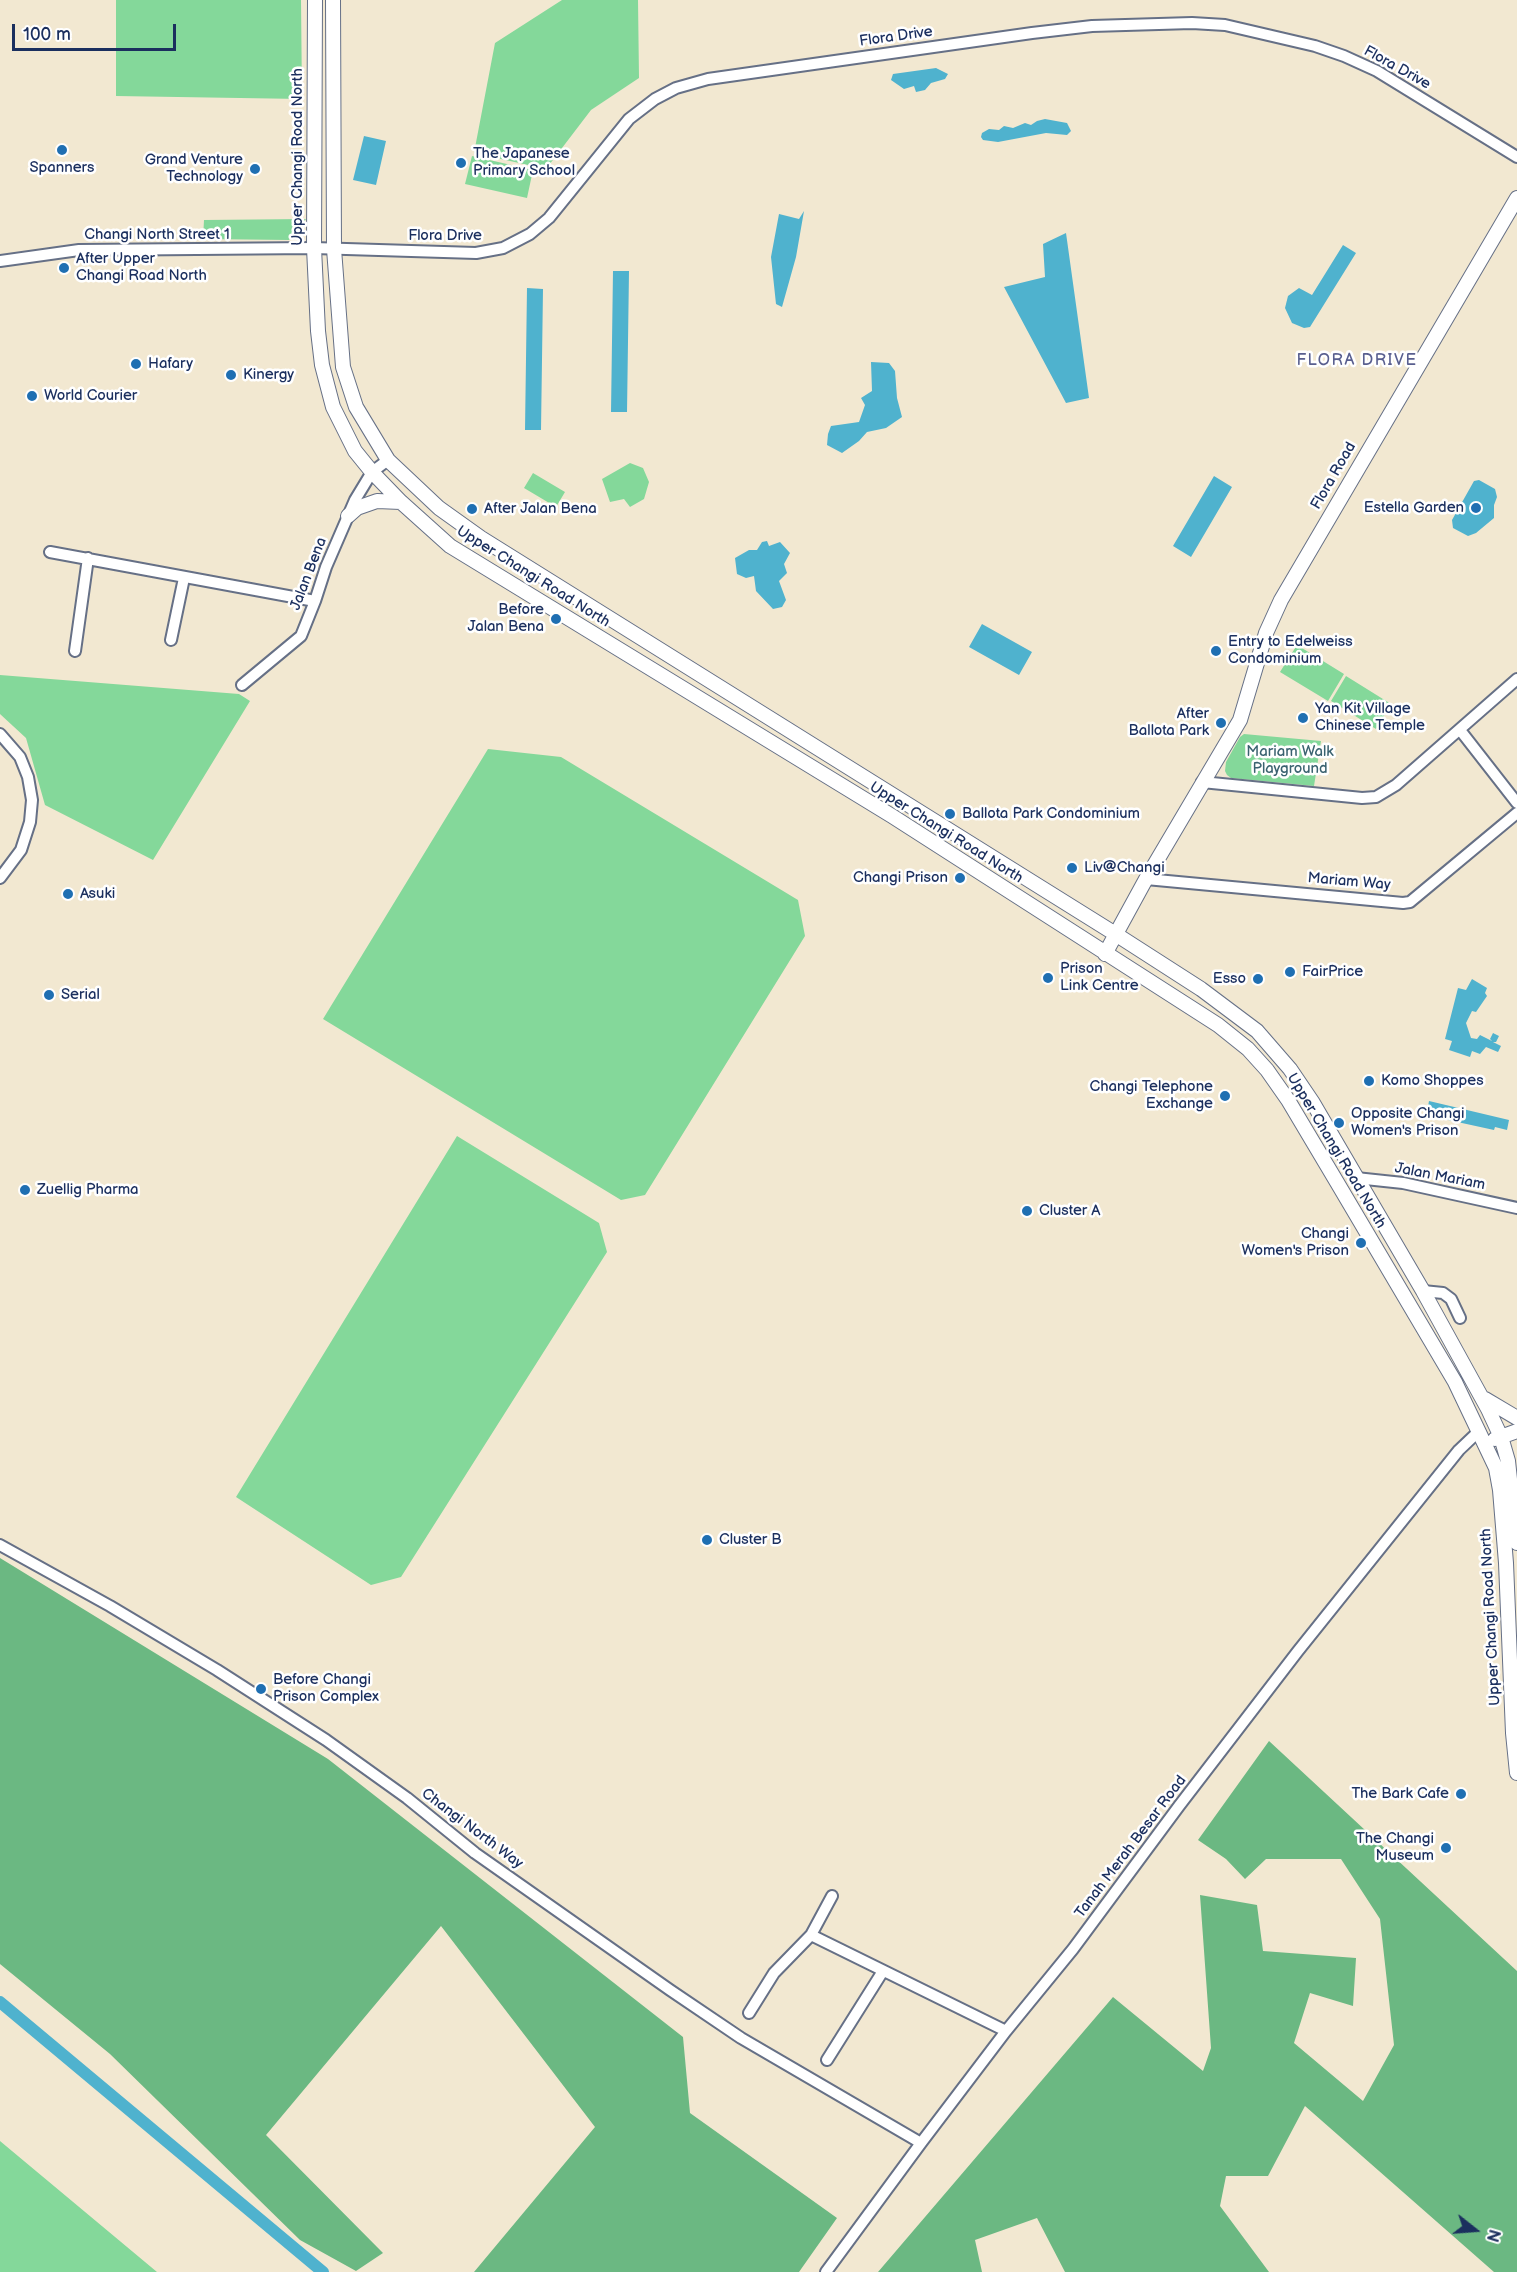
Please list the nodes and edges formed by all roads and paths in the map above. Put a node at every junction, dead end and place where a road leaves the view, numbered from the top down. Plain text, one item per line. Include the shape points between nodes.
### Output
1 (315, 0) edge
2 (333, 0) edge
3 (1517, 157) edge
4 (1517, 198) edge
5 (314, 248) junction
6 (334, 249) junction
7 (0, 261) edge
8 (388, 460) junction
9 (372, 472) junction
10 (400, 502) junction
11 (348, 516) junction
12 (50, 552) dead end
13 (88, 558) junction
14 (184, 578) junction
15 (315, 601) junction
16 (171, 640) dead end
17 (75, 651) dead end
18 (1517, 679) edge
19 (242, 685) dead end
20 (749, 704) junction
21 (747, 729) junction
22 (1460, 730) junction
23 (0, 734) edge
24 (1202, 782) junction
25 (1517, 803) edge
26 (1517, 813) edge
27 (0, 879) edge
28 (1146, 879) junction
29 (1117, 935) junction
30 (1106, 954) junction
31 (1356, 1178) junction
32 (1517, 1208) edge
33 (1423, 1291) junction
34 (1460, 1318) dead end
35 (1481, 1396) junction
36 (1517, 1419) edge
37 (1498, 1431) junction
38 (1517, 1431) edge
39 (1482, 1437) junction
40 (1517, 1447) edge
41 (1509, 1464) junction
42 (1517, 1543) edge
43 (0, 1545) edge
44 (1517, 1773) edge
45 (832, 1896) dead end
46 (811, 1935) junction
47 (883, 1971) junction
48 (749, 2013) dead end
49 (1006, 2031) junction
50 (827, 2060) dead end
51 (921, 2143) junction
52 (825, 2272) edge

1 - 5 street, Upper Changi Road North
2 - 6 street, Upper Changi Road North
3 - 6 street, Flora Drive via 1377,71 1315,46 1225,25 1092,26 708,79 676,88 629,119 549,218 530,234 503,248 476,252
4 - 24 street, Flora Road via 1281,600 1266,633 1240,720
5 - 6 street, Flora Drive
5 - 7 street, Changi North Street 1 via 79,250
5 - 9 street, Upper Changi Road North via 322,364 332,402 355,451
6 - 8 street, Upper Changi Road North via 343,367 356,407
8 - 9 street, Jalan Bena
8 - 20 street, Upper Changi Road North via 439,508 481,538
9 - 10 street, Upper Changi Road North
9 - 11 street, Jalan Bena
10 - 11 street via 377,501
10 - 21 street, Upper Changi Road North via 450,546
11 - 15 street, Jalan Bena
12 - 13 street
13 - 14 street
13 - 17 street
14 - 15 street
14 - 16 street
15 - 19 street, Jalan Bena via 295,643
18 - 22 street
20 - 21 street
20 - 29 street, Upper Changi Road North
21 - 30 street, Upper Changi Road North via 892,816
22 - 24 street via 1396,785 1376,797
22 - 25 street
23 - 27 street via 20,757 32,800 21,850
24 - 28 street
26 - 28 street, Mariam Way via 1410,902
28 - 29 street
29 - 30 street
29 - 31 street, Upper Changi Road North via 1257,1031 1313,1103
30 - 39 street, Upper Changi Road North via 1218,1025 1248,1049 1270,1075 1455,1382
31 - 32 street, Jalan Mariam
31 - 33 street, Upper Changi Road North
33 - 34 street via 1443,1293 1451,1299
33 - 35 street, Upper Changi Road North
35 - 36 street
35 - 37 street, Upper Changi Road North
36 - 37 street
37 - 38 street
37 - 39 street
37 - 41 street, Upper Changi Road North
39 - 44 street, Upper Changi Road North via 1496,1468 1500,1490
39 - 49 street, Tanah Merah Besar Road via 1466,1444 1292,1658 1073,1949
40 - 41 street
41 - 42 street, Upper Changi Road North
43 - 51 street, Changi North Way via 217,1670 326,1740 475,1853 670,1990 741,2038
45 - 46 street
46 - 47 street
46 - 48 street via 774,1973
47 - 49 street
47 - 50 street
49 - 51 street, Tanah Merah Besar Road
51 - 52 street, Tanah Merah Besar Road

